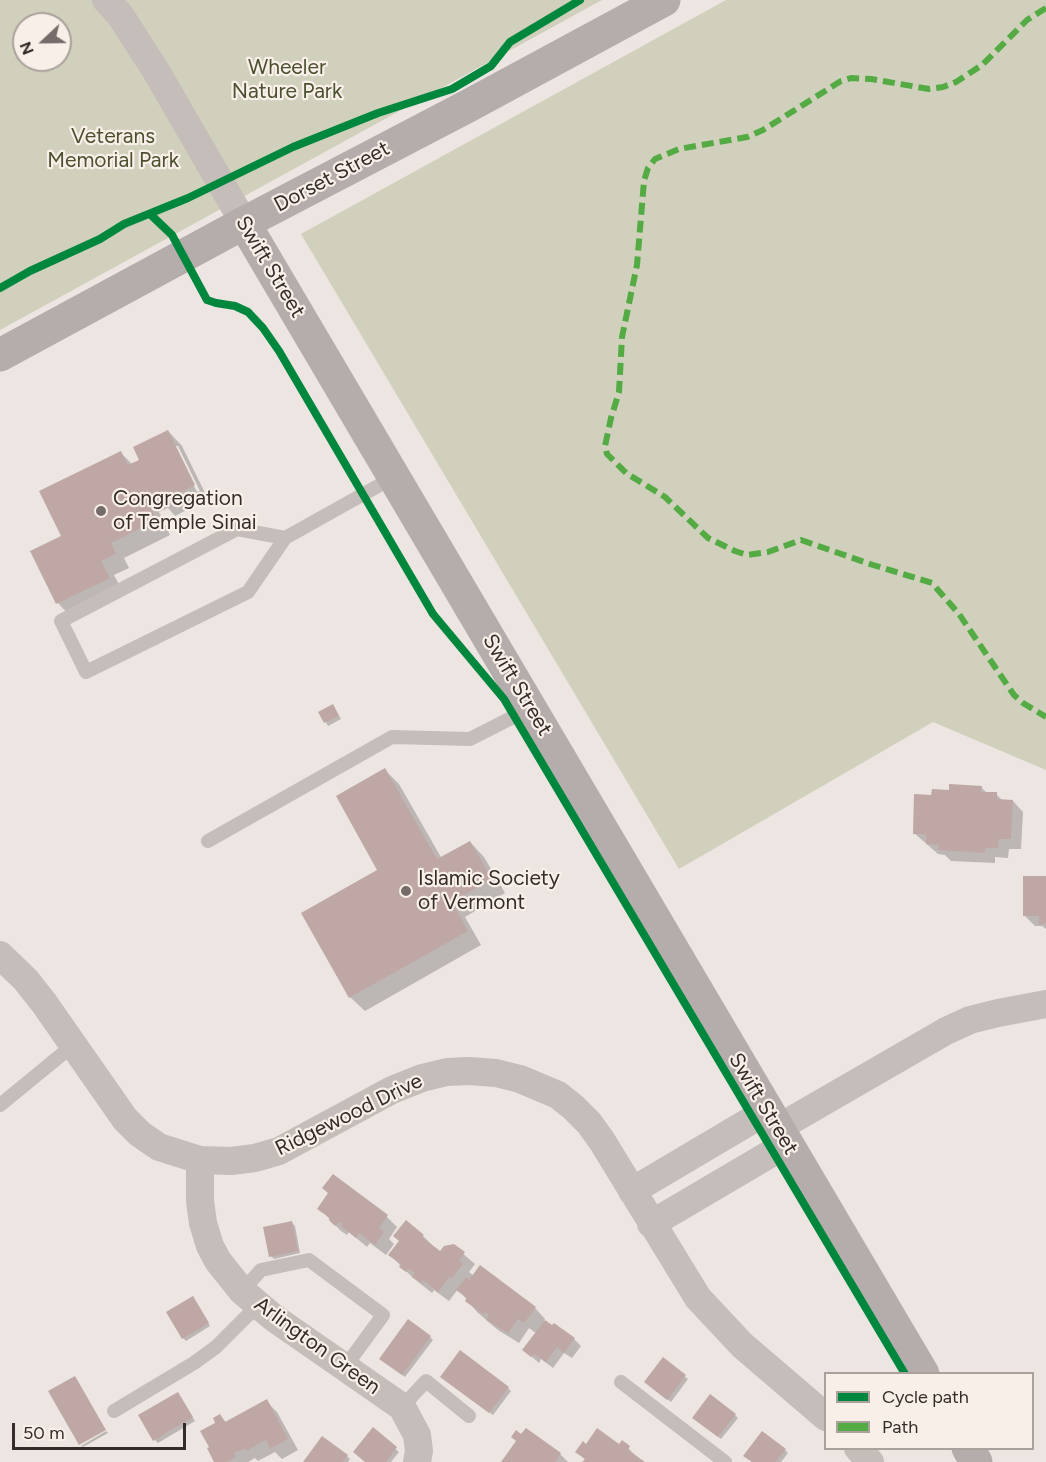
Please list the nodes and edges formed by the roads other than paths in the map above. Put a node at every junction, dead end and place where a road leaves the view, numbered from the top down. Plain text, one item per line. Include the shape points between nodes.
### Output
1 (106, 0) edge
2 (664, 0) edge
3 (244, 223) junction
4 (0, 355) edge
5 (394, 477) junction
6 (285, 538) junction
7 (531, 708) junction
8 (208, 841) dead end
9 (0, 955) edge
10 (1046, 1004) edge
11 (72, 1046) junction
12 (0, 1105) edge
13 (777, 1128) junction
14 (200, 1160) junction
15 (632, 1191) junction
16 (651, 1224) junction
17 (250, 1298) junction
18 (345, 1367) junction
19 (922, 1372) edge
20 (621, 1382) dead end
21 (402, 1407) junction
22 (114, 1411) dead end
23 (469, 1416) dead end
24 (824, 1416) edge
25 (859, 1450) edge
26 (417, 1462) edge
27 (725, 1462) edge
28 (870, 1462) edge

1 - 3 street, Swift Street via 156,71
2 - 3 street, Dorset Street
3 - 4 street, Dorset Street
3 - 5 street, Swift Street
5 - 6 lane
5 - 7 street, Swift Street
6 - 6 lane via 237,529 62,621 86,672 248,592
7 - 8 lane via 470,739 392,737
7 - 13 street, Swift Street
9 - 11 street, Ridgewood Drive via 25,979
10 - 13 street via 970,1020 946,1031
11 - 12 lane
11 - 14 street, Ridgewood Drive via 140,1134 159,1147
13 - 15 street
13 - 16 street
13 - 19 street, Swift Street
14 - 15 street, Ridgewood Drive via 231,1161 279,1151 402,1086 447,1072 469,1071 520,1079 558,1095 589,1123
14 - 17 street, Arlington Green via 200,1202 210,1246
15 - 16 street, Ridgewood Drive
16 - 24 street, Ridgewood Drive via 698,1298 719,1322
17 - 18 street, Arlington Green
17 - 18 lane via 261,1270 309,1260 383,1316
17 - 22 lane via 216,1347
18 - 21 street, Arlington Green
20 - 27 lane
21 - 23 lane via 426,1381
21 - 26 street, Arlington Green via 417,1435
25 - 28 street

